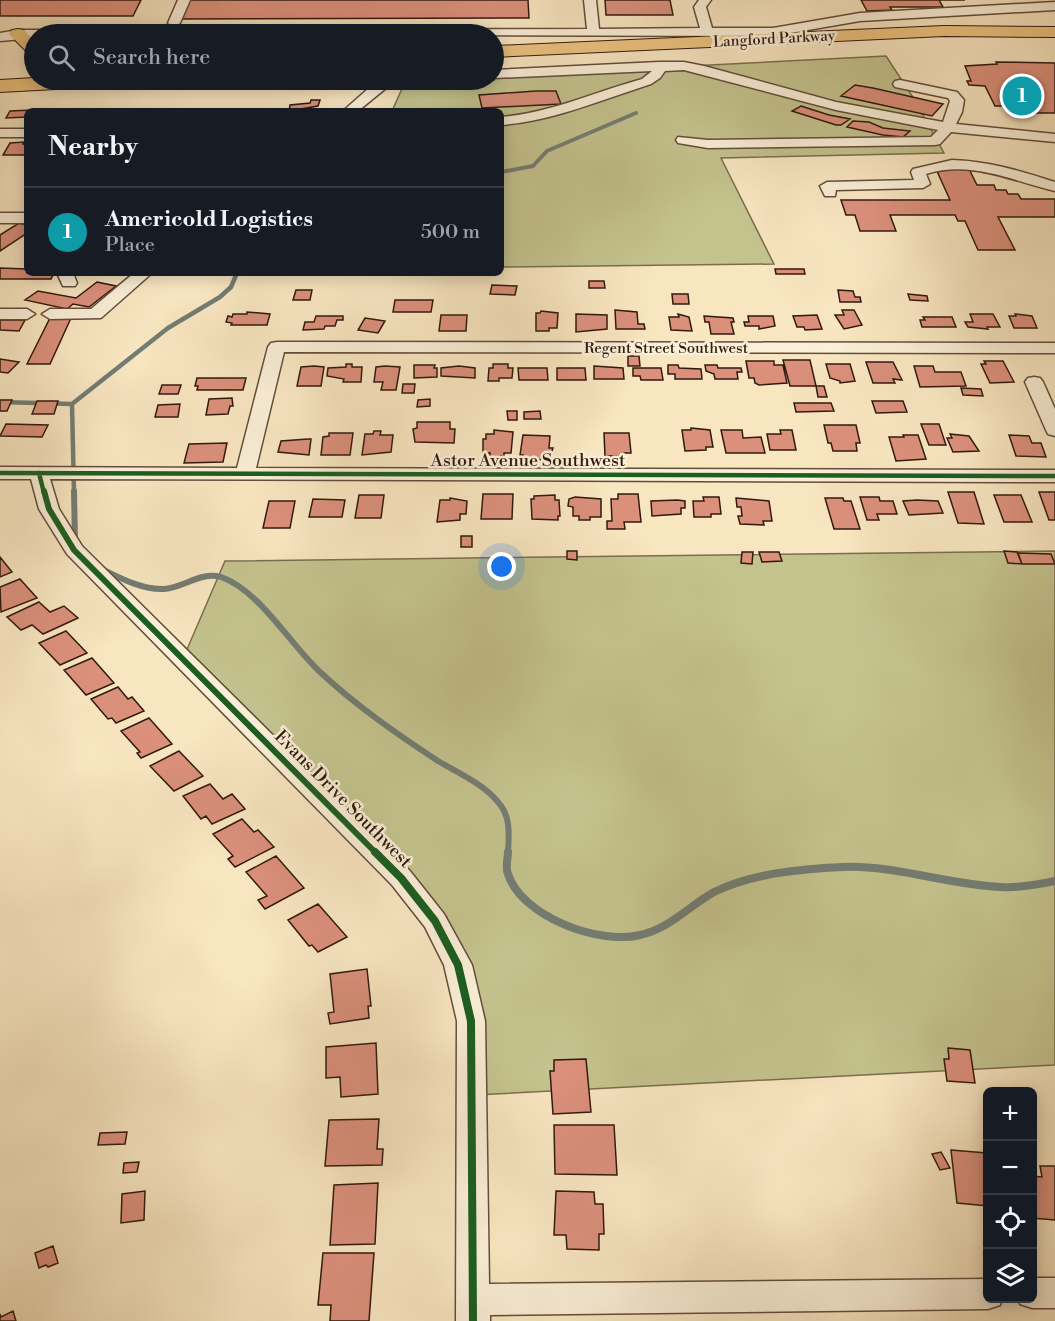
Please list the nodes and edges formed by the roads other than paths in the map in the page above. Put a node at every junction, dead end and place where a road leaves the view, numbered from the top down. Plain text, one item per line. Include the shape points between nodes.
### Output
1 (184, 0) edge
2 (705, 0) edge
3 (587, 2) edge
4 (1055, 6) edge
5 (367, 22) dead end
6 (0, 23) edge
7 (572, 23) dead end
8 (174, 24) edge
9 (302, 24) edge
10 (24, 26) edge
11 (504, 28) edge
12 (593, 28) junction
13 (707, 32) junction
14 (1055, 32) edge
15 (1055, 44) edge
16 (23, 49) edge
17 (504, 52) edge
18 (504, 64) edge
19 (659, 66) junction
20 (0, 74) edge
21 (504, 74) edge
22 (900, 84) dead end
23 (24, 85) edge
24 (0, 86) edge
25 (374, 90) edge
26 (353, 108) edge
27 (504, 121) edge
28 (1020, 121) dead end
29 (948, 128) junction
30 (986, 132) junction
31 (0, 133) edge
32 (24, 133) edge
33 (1055, 138) edge
34 (683, 140) dead end
35 (1055, 187) edge
36 (830, 193) dead end
37 (0, 218) edge
38 (24, 218) edge
39 (141, 276) edge
40 (0, 314) edge
41 (27, 314) dead end
42 (50, 314) dead end
43 (1055, 348) edge
44 (1034, 382) dead end
45 (1055, 430) edge
46 (0, 473) edge
47 (39, 473) junction
48 (245, 474) junction
49 (1055, 476) edge
50 (1037, 1293) edge
51 (1055, 1293) edge
52 (983, 1294) edge
53 (474, 1310) edge

1 - 8 street
2 - 13 street via 700,7
3 - 12 street
4 - 13 street via 853,13 773,32
5 - 9 street
6 - 10 street
7 - 12 street
11 - 12 street
12 - 13 street
14 - 17 highway, Langford Parkway via 944,31
15 - 18 highway, Langford Parkway via 912,44
16 - 20 highway
19 - 21 street
19 - 27 street via 658,74 651,80 569,110
19 - 29 street via 704,70 854,110
22 - 29 street via 954,98 957,109
23 - 24 highway
25 - 26 street
28 - 30 street via 997,120
29 - 30 street
29 - 34 street via 935,141 903,143 708,144
30 - 33 street
31 - 32 street
35 - 36 street via 986,166 955,164 934,165 918,172 923,184 827,186
37 - 38 street
39 - 42 street via 95,314
40 - 41 street
43 - 48 street, Regent Street Southwest via 277,347
44 - 45 street
46 - 47 street, Astor Avenue Southwest
47 - 48 street, Astor Avenue Southwest
47 - 53 street, Evans Drive Southwest via 50,509 74,550 401,878 435,921 458,965 471,1021
48 - 49 street, Astor Avenue Southwest
50 - 51 street
52 - 53 street

